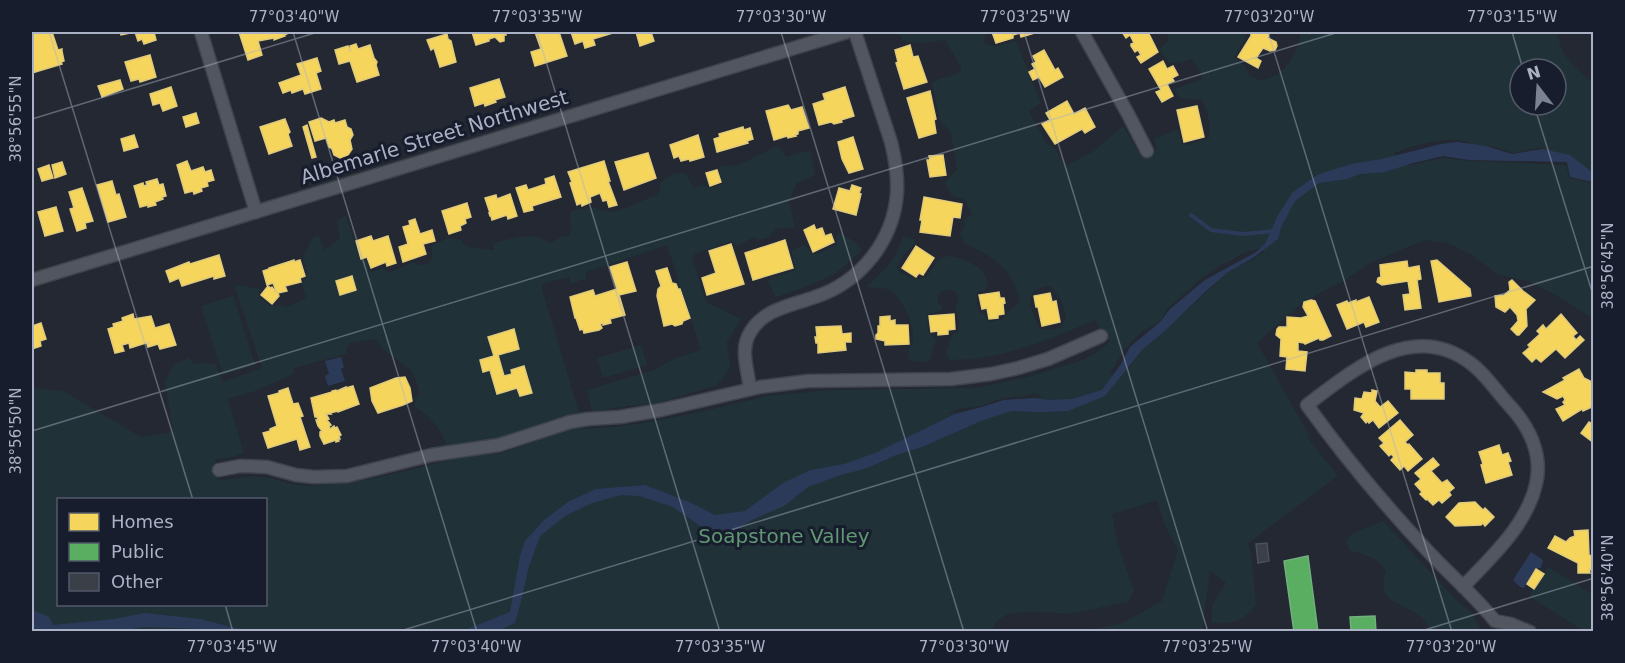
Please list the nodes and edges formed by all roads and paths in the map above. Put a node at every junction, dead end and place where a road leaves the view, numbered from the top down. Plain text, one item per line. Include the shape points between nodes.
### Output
1 (201, 32) edge
2 (847, 32) edge
3 (855, 32) edge
4 (1082, 32) edge
5 (1147, 151) dead end
6 (256, 212) junction
7 (32, 280) edge
8 (1101, 336) dead end
9 (750, 389) junction
10 (219, 470) dead end
11 (1463, 586) junction
12 (1498, 626) edge
13 (1530, 632) edge

1 - 6 street
2 - 6 street, Albemarle Street Northwest
3 - 9 street via 895,159 894,216 876,254 857,274 833,290 768,315 754,327 744,355
4 - 5 street
6 - 7 street, Albemarle Street Northwest
8 - 9 street via 1048,359 991,374 951,379 808,381
9 - 10 street via 661,410 570,422 499,446 439,454 347,476 296,475 267,467
11 - 11 street via 1413,536 1307,405 1343,377 1397,350 1427,346 1447,350 1471,363 1526,426 1535,449 1536,486 1523,514 1508,537
11 - 12 street
12 - 13 street via 1511,624

